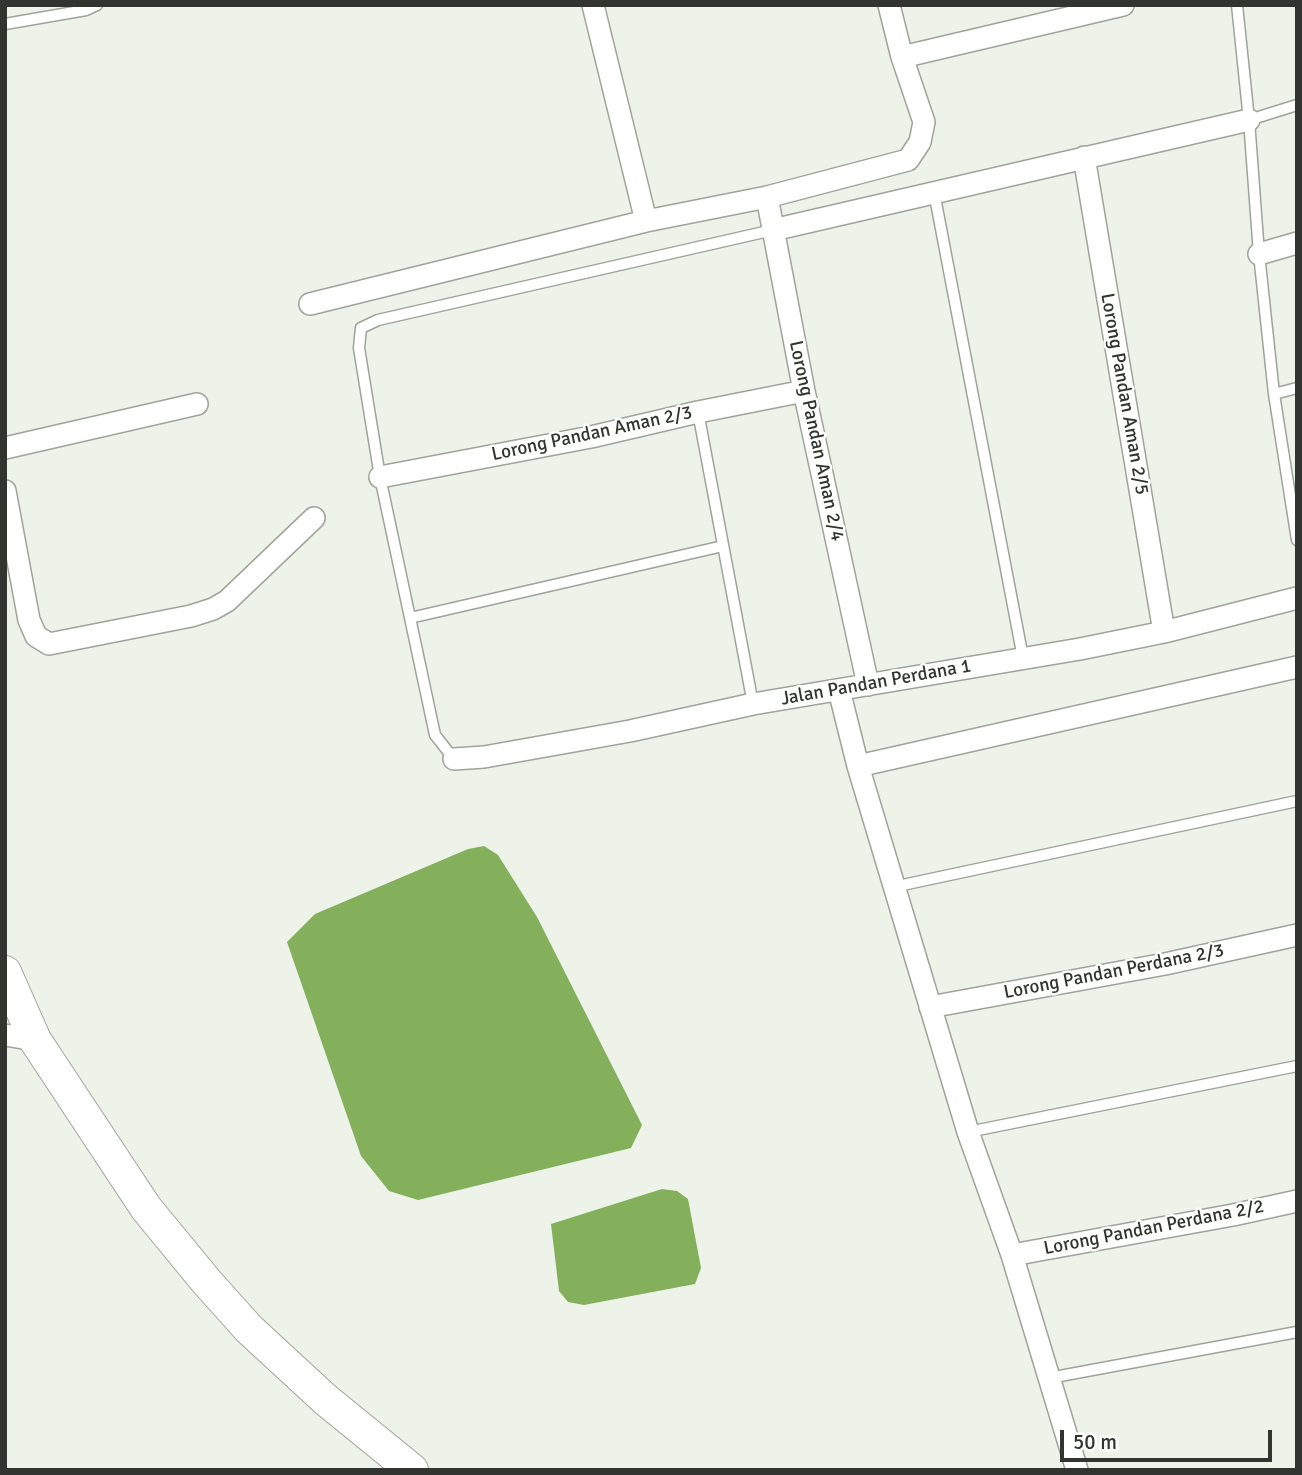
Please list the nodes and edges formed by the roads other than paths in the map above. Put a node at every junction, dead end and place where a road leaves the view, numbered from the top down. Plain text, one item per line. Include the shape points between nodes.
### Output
1 (97, 5) edge
2 (593, 5) edge
3 (888, 5) edge
4 (1123, 5) edge
5 (1237, 5) edge
6 (5, 24) edge
7 (902, 57) junction
8 (1297, 105) edge
9 (1249, 120) junction
10 (1084, 157) junction
11 (934, 192) junction
12 (767, 197) junction
13 (646, 221) junction
14 (773, 230) junction
15 (1297, 243) edge
16 (1259, 254) junction
17 (310, 304) dead end
18 (1297, 387) edge
19 (804, 391) junction
20 (1274, 394) junction
21 (197, 404) dead end
22 (698, 412) junction
23 (5, 448) edge
24 (380, 477) junction
25 (5, 491) edge
26 (314, 518) dead end
27 (1297, 540) edge
28 (723, 546) junction
29 (1297, 598) edge
30 (410, 618) junction
31 (1164, 632) junction
32 (1023, 659) junction
33 (1297, 667) edge
34 (868, 685) junction
35 (839, 690) junction
36 (753, 704) junction
37 (454, 759) joint
38 (858, 766) junction
39 (1297, 801) edge
40 (893, 887) junction
41 (1297, 935) edge
42 (5, 972) edge
43 (930, 1007) junction
44 (20, 1038) edge
45 (1297, 1066) edge
46 (968, 1132) junction
47 (1297, 1201) edge
48 (1012, 1255) junction
49 (1297, 1332) edge
50 (1049, 1378) junction
51 (412, 1470) edge
52 (1077, 1470) edge

1 - 6 lane
2 - 13 street
3 - 7 street
4 - 7 street
5 - 9 lane
7 - 12 street via 924,122 920,142 908,160
8 - 9 lane
9 - 10 street
9 - 16 lane
10 - 11 street
10 - 31 street, Lorong Pandan Aman 2/5
11 - 14 street
11 - 32 lane
12 - 13 street
12 - 14 street, Lorong Pandan Aman 2/4
13 - 17 street
14 - 19 street, Lorong Pandan Aman 2/4
14 - 24 lane via 378,320 361,328 359,348
15 - 16 street
16 - 20 lane
18 - 20 lane
19 - 22 street, Lorong Pandan Aman 2/3
19 - 34 street, Lorong Pandan Aman 2/4
20 - 27 lane
21 - 23 street
22 - 24 street, Lorong Pandan Aman 2/3
22 - 28 lane
24 - 30 lane
25 - 26 street via 29,620 36,636 49,644 214,609
28 - 30 lane
28 - 36 lane
29 - 31 street, Jalan Pandan Perdana 1
30 - 37 lane via 435,735
31 - 32 street, Jalan Pandan Perdana 1
32 - 34 street, Jalan Pandan Perdana 1
33 - 38 street
34 - 35 street, Jalan Pandan Perdana 1
35 - 36 street, Jalan Pandan Perdana 1
35 - 38 street
36 - 37 street, Jalan Pandan Perdana 1
38 - 40 street
39 - 40 lane
40 - 43 street
41 - 43 street, Lorong Pandan Perdana 2/3
42 - 44 street
43 - 46 street
44 - 51 street via 146,1208 249,1329
45 - 46 lane
46 - 48 street
47 - 48 street, Lorong Pandan Perdana 2/2
48 - 50 street
49 - 50 lane
50 - 52 street

